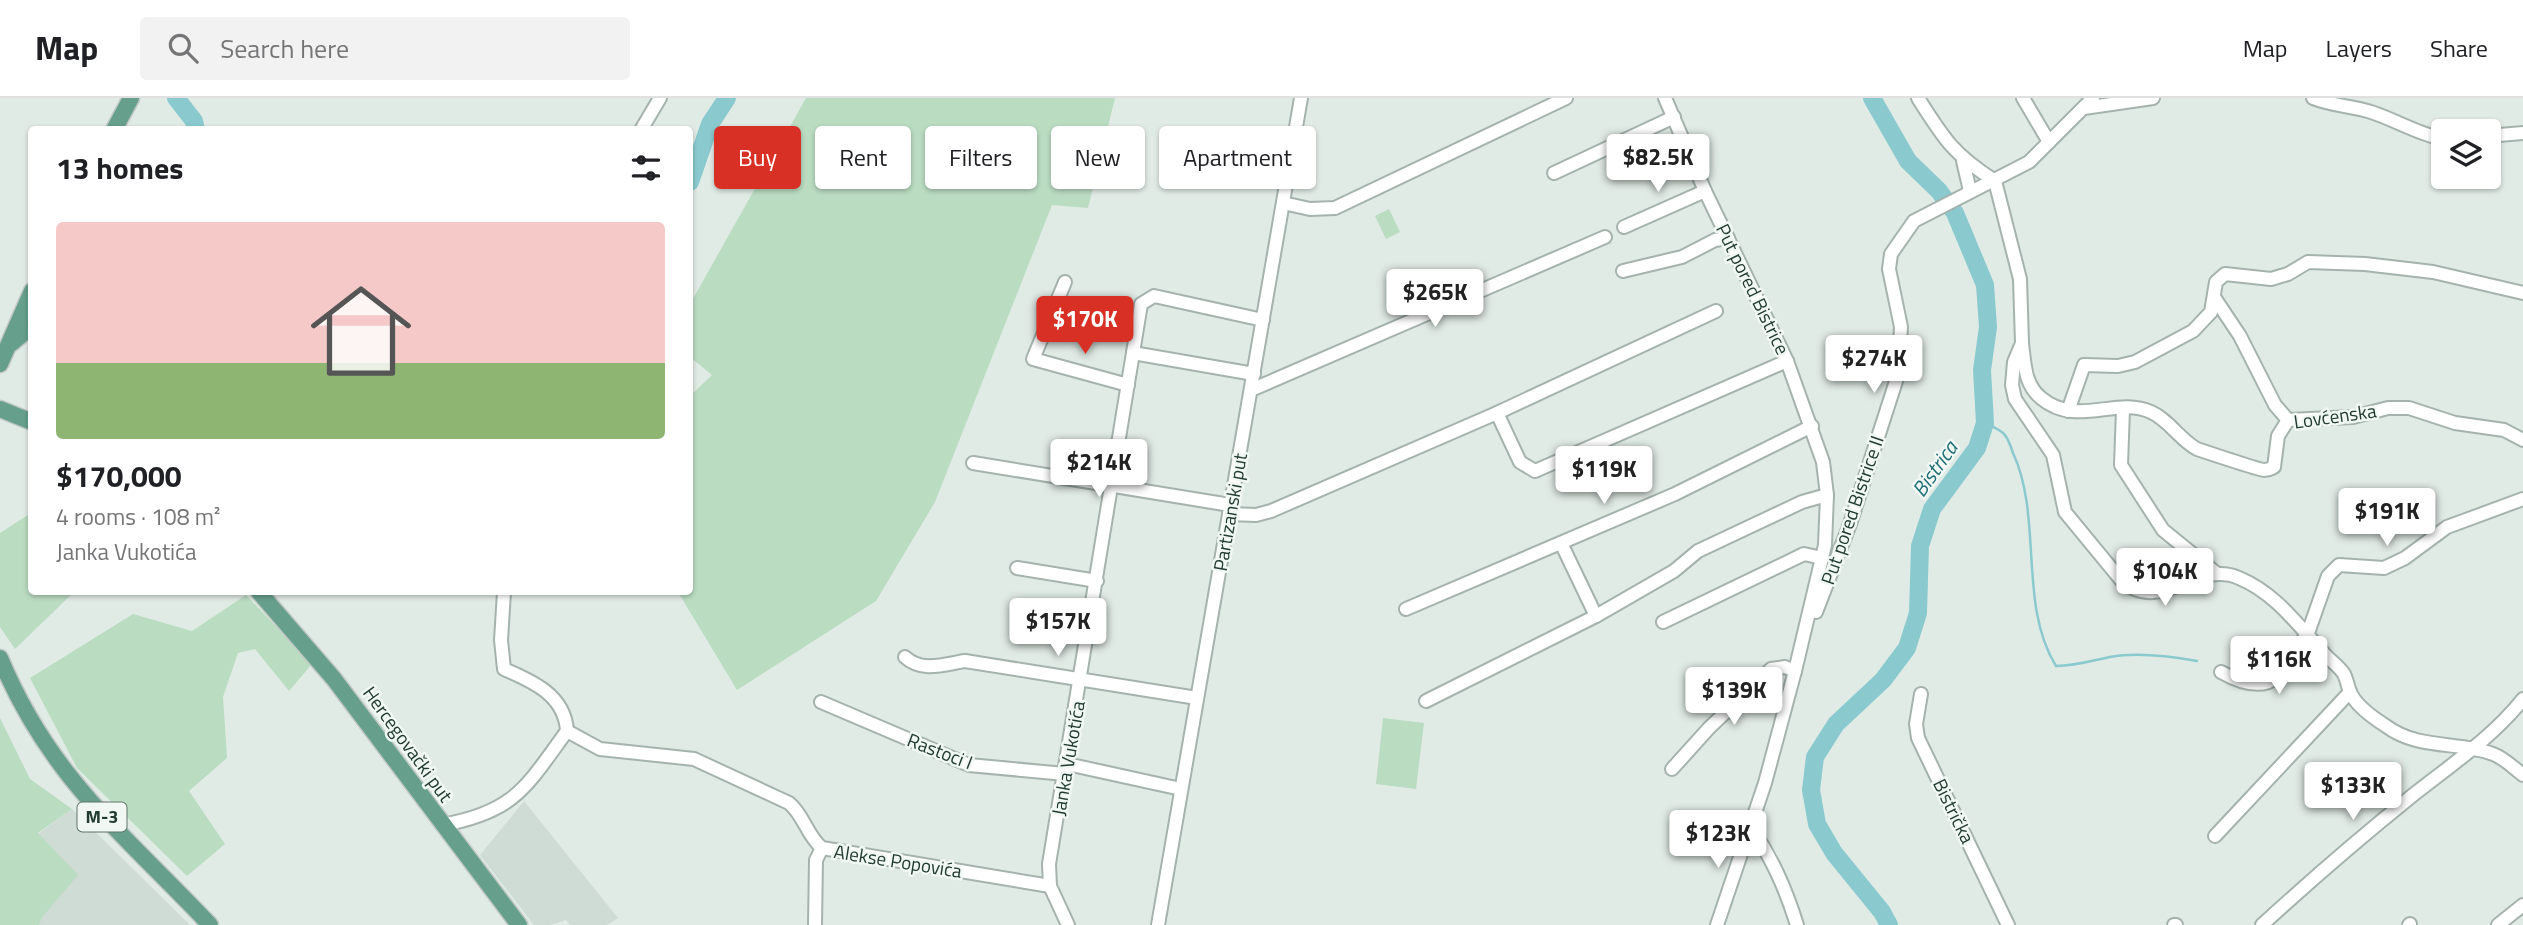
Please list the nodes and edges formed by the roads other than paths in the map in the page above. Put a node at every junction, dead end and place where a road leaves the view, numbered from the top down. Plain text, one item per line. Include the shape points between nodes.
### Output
1 (131, 98) edge
2 (660, 98) edge
3 (1301, 98) edge
4 (1566, 98) edge
5 (1665, 98) edge
6 (1918, 98) edge
7 (2023, 98) edge
8 (2152, 98) edge
9 (2313, 98) edge
10 (2089, 103) edge
11 (1674, 117) junction
12 (118, 122) edge
13 (642, 126) edge
14 (2523, 133) edge
15 (2501, 135) edge
16 (2431, 137) edge
17 (2049, 142) junction
18 (1963, 161) junction
19 (1553, 173) dead end
20 (1995, 181) junction
21 (1705, 191) junction
22 (1968, 191) junction
23 (1283, 204) junction
24 (1624, 228) dead end
25 (1605, 237) dead end
26 (1728, 238) junction
27 (1623, 271) dead end
28 (1065, 282) dead end
29 (2523, 293) edge
30 (2214, 297) junction
31 (28, 300) edge
32 (1716, 311) dead end
33 (1263, 320) junction
34 (28, 330) edge
35 (2022, 343) junction
36 (1133, 353) junction
37 (3, 357) edge
38 (1787, 361) junction
39 (1254, 374) junction
40 (1128, 385) junction
41 (1251, 390) junction
42 (2123, 409) junction
43 (6, 411) edge
44 (2068, 411) junction
45 (1497, 412) junction
46 (28, 420) edge
47 (2288, 420) junction
48 (1812, 426) junction
49 (2523, 440) edge
50 (973, 463) dead end
51 (1112, 484) junction
52 (1827, 495) junction
53 (2523, 499) edge
54 (1230, 510) junction
55 (1561, 543) junction
56 (1841, 550) junction
57 (1824, 551) junction
58 (1017, 568) dead end
59 (2216, 573) junction
60 (1097, 582) junction
61 (262, 595) edge
62 (504, 595) edge
63 (1406, 609) dead end
64 (1596, 616) junction
65 (1808, 620) junction
66 (1663, 622) dead end
67 (2308, 633) junction
68 (0, 657) edge
69 (905, 657) dead end
70 (1795, 671) junction
71 (2221, 672) dead end
72 (1081, 678) junction
73 (2350, 692) junction
74 (1921, 694) dead end
75 (1197, 698) junction
76 (2523, 699) edge
77 (1426, 701) dead end
78 (821, 702) dead end
79 (567, 731) junction
80 (2471, 750) junction
81 (1066, 769) junction
82 (1672, 769) dead end
83 (2523, 775) edge
84 (1181, 789) junction
85 (442, 825) junction
86 (1749, 826) junction
87 (2215, 836) dead end
88 (822, 848) junction
89 (1050, 886) junction
90 (2523, 905) edge
91 (210, 925) edge
92 (519, 925) edge
93 (815, 925) edge
94 (1068, 925) edge
95 (1158, 925) edge
96 (1717, 925) edge
97 (1797, 925) edge
98 (2008, 925) edge
99 (2262, 925) edge
100 (2498, 925) edge

1 - 12 main road
2 - 13 street
3 - 23 street, Partizanski put
4 - 23 street via 1335,208
5 - 11 street, Put pored Bistrice
6 - 18 street
7 - 17 street
8 - 10 street
9 - 16 street via 2365,110
10 - 17 street, Put pored Bistrice II
11 - 19 street
11 - 21 street, Put pored Bistrice
14 - 15 street
17 - 20 street, Put pored Bistrice II via 2029,162
18 - 20 street
18 - 22 street
20 - 22 street, Put pored Bistrice II
20 - 35 street via 2020,279
21 - 24 street
21 - 26 street, Put pored Bistrice
22 - 56 street, Put pored Bistrice II via 1914,221 1891,254 1889,269 1901,327 1898,374
23 - 33 street, Partizanski put
25 - 41 street
26 - 27 street via 1682,257
26 - 38 street, Put pored Bistrice
28 - 40 street via 1033,359
29 - 30 street via 2432,272 2308,262 2270,279 2225,274 2216,282
30 - 44 street via 2211,312 2193,331 2135,362 2084,366
30 - 47 street
31 - 37 main road
32 - 45 street
33 - 36 street, Janka Vukotića via 1166,298 1146,298
33 - 39 street, Partizanski put
34 - 37 main road
35 - 44 street via 2028,384 2041,398
35 - 59 street via 2014,362 2015,398 2048,443 2065,512 2080,533 2121,580 2139,593 2155,594
36 - 39 street
36 - 40 street, Janka Vukotića
38 - 45 street via 1535,471 1520,462
38 - 48 street, Put pored Bistrice
39 - 41 street, Partizanski put
40 - 51 street, Janka Vukotića
41 - 54 street, Partizanski put
42 - 44 street, Lovćenska
42 - 47 street, Lovćenska via 2153,413 2198,449 2261,470 2274,467 2278,436
42 - 59 street via 2121,465 2163,530
43 - 46 main road
45 - 54 street via 1271,511 1256,515
47 - 49 street, Lovćenska via 2409,408 2455,423 2504,430
48 - 52 street, Put pored Bistrice
48 - 55 street via 1675,494
50 - 51 street
51 - 54 street
51 - 60 street, Janka Vukotića
52 - 57 street, Put pored Bistrice
52 - 64 street via 1802,502 1698,551 1674,571
53 - 67 street via 2447,527 2385,568 2339,565 2324,585
54 - 75 street, Partizanski put
55 - 63 street
55 - 64 street
56 - 57 street
56 - 65 street, Put pored Bistrice II via 1819,605
57 - 65 street, Put pored Bistrice
57 - 66 street via 1804,554
58 - 60 street
59 - 67 street via 2245,580 2281,605
60 - 72 street, Janka Vukotića
61 - 85 main road, Hercegovački put via 334,679
62 - 79 street via 504,669 548,691
64 - 77 street
65 - 70 street, Put pored Bistrice
67 - 71 street via 2272,681 2240,682
67 - 73 street via 2344,675
68 - 91 main road, M-3 via 34,727 70,779 108,824
69 - 72 street via 928,666 965,661
70 - 82 street via 1771,669
70 - 86 street, Put pored Bistrice
72 - 75 street
72 - 81 street, Janka Vukotića
73 - 80 street via 2396,733
73 - 87 street
74 - 98 street, Bistrička via 1918,738
75 - 84 street, Partizanski put
76 - 80 street
78 - 81 street, Rastoci I via 969,765
79 - 85 street via 514,799 474,819
79 - 88 street, Alekse Popovića via 600,749 694,759 789,803
80 - 83 street via 2491,753
80 - 99 street via 2343,851
81 - 84 street, Rastoci I
81 - 89 street, Janka Vukotića via 1049,864
84 - 95 street, Partizanski put
85 - 92 main road, Hercegovački put
86 - 96 street, Put pored Bistrice
86 - 97 street via 1783,879
88 - 89 street, Alekse Popovića
88 - 93 street via 816,855
89 - 94 street, Janka Vukotića
90 - 100 street

